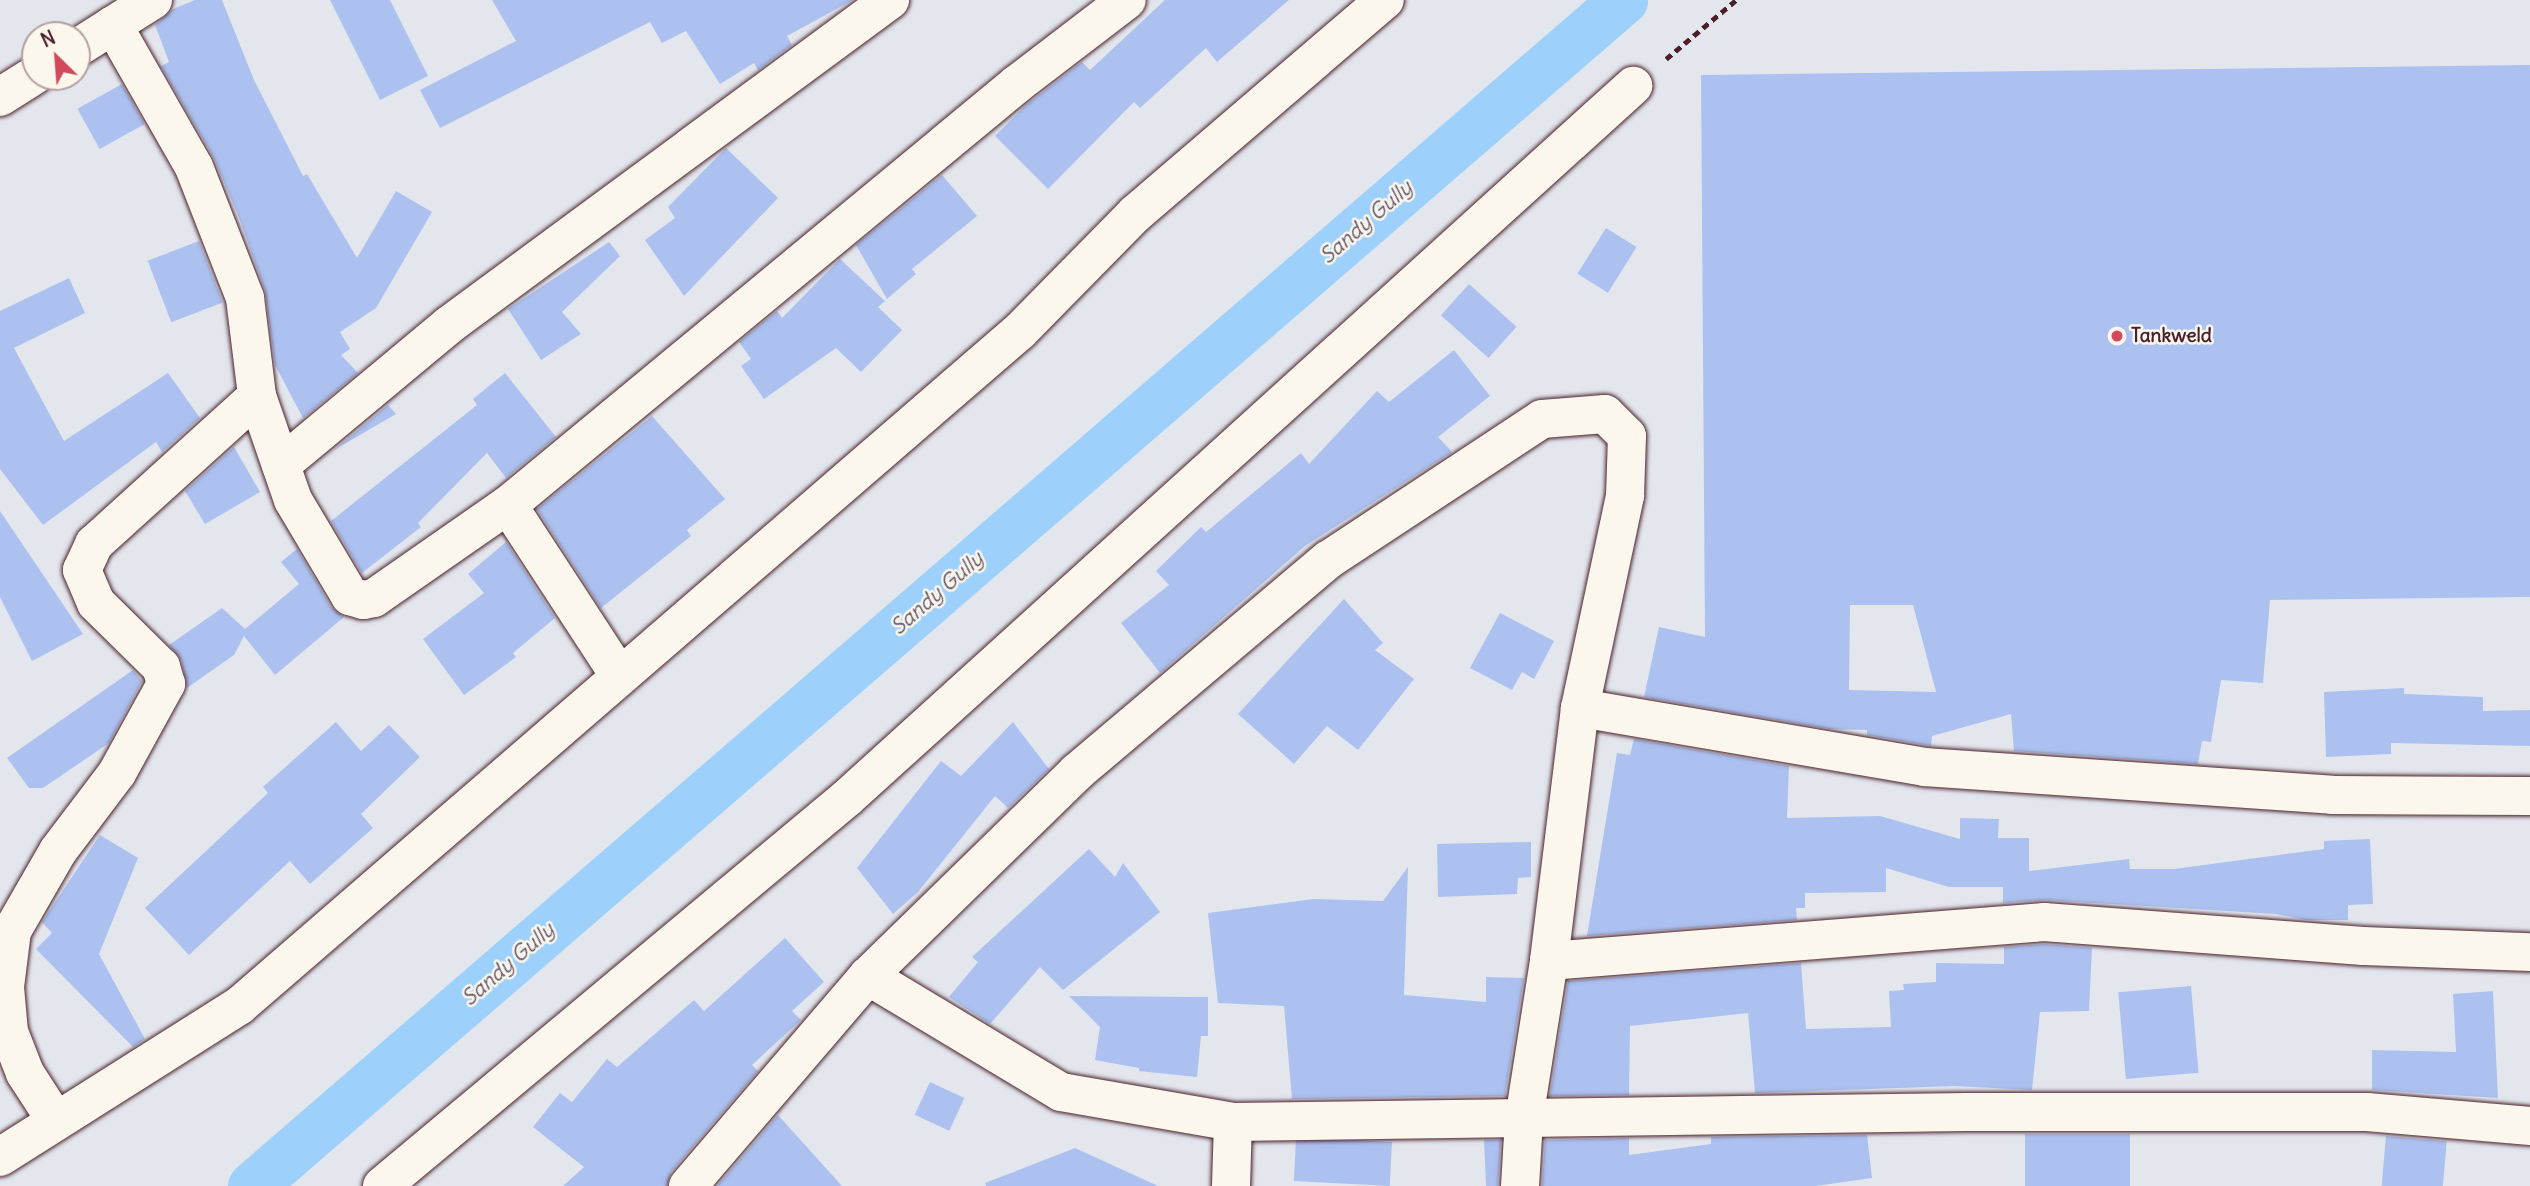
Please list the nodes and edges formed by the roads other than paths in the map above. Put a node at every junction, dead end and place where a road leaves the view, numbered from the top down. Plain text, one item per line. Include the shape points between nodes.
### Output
1 (153, 0) edge
2 (890, 0) edge
3 (1128, 0) edge
4 (1385, 0) edge
5 (113, 25) junction
6 (91, 39) edge
7 (21, 84) edge
8 (1633, 86) road end
9 (0, 97) edge
10 (257, 396) junction
11 (281, 465) junction
12 (508, 505) junction
13 (619, 675) junction
14 (1580, 708) junction
15 (2530, 796) edge
16 (2530, 952) edge
17 (1549, 961) junction
18 (868, 976) junction
19 (1524, 1119) junction
20 (56, 1121) junction
21 (1233, 1122) junction
22 (2530, 1126) edge
23 (0, 1157) edge
24 (382, 1186) edge
25 (688, 1186) edge
26 (1231, 1186) edge
27 (1520, 1186) edge

1 - 5 street
2 - 11 street via 449,325
3 - 12 street via 1017,84
4 - 13 street via 1135,214 1020,331
5 - 6 street
5 - 10 street via 194,167 245,298
7 - 9 street
8 - 24 street via 847,798
10 - 11 street
10 - 20 street via 94,544 82,570 96,603 161,667 166,684 117,773 58,851 12,931 5,987 9,1032 25,1073
11 - 12 street via 293,500 327,562 350,596 363,600 374,598
12 - 13 street
13 - 20 street via 239,1006
14 - 15 street via 1924,767 2332,795
14 - 17 street
14 - 18 street via 1625,496 1627,436 1605,414 1542,419 1328,560 1077,772
16 - 17 street via 2363,946 2044,922
17 - 19 street
18 - 21 street via 1061,1092
18 - 25 street
19 - 21 street
19 - 22 street via 2367,1112
19 - 27 street
20 - 23 street
21 - 26 street

